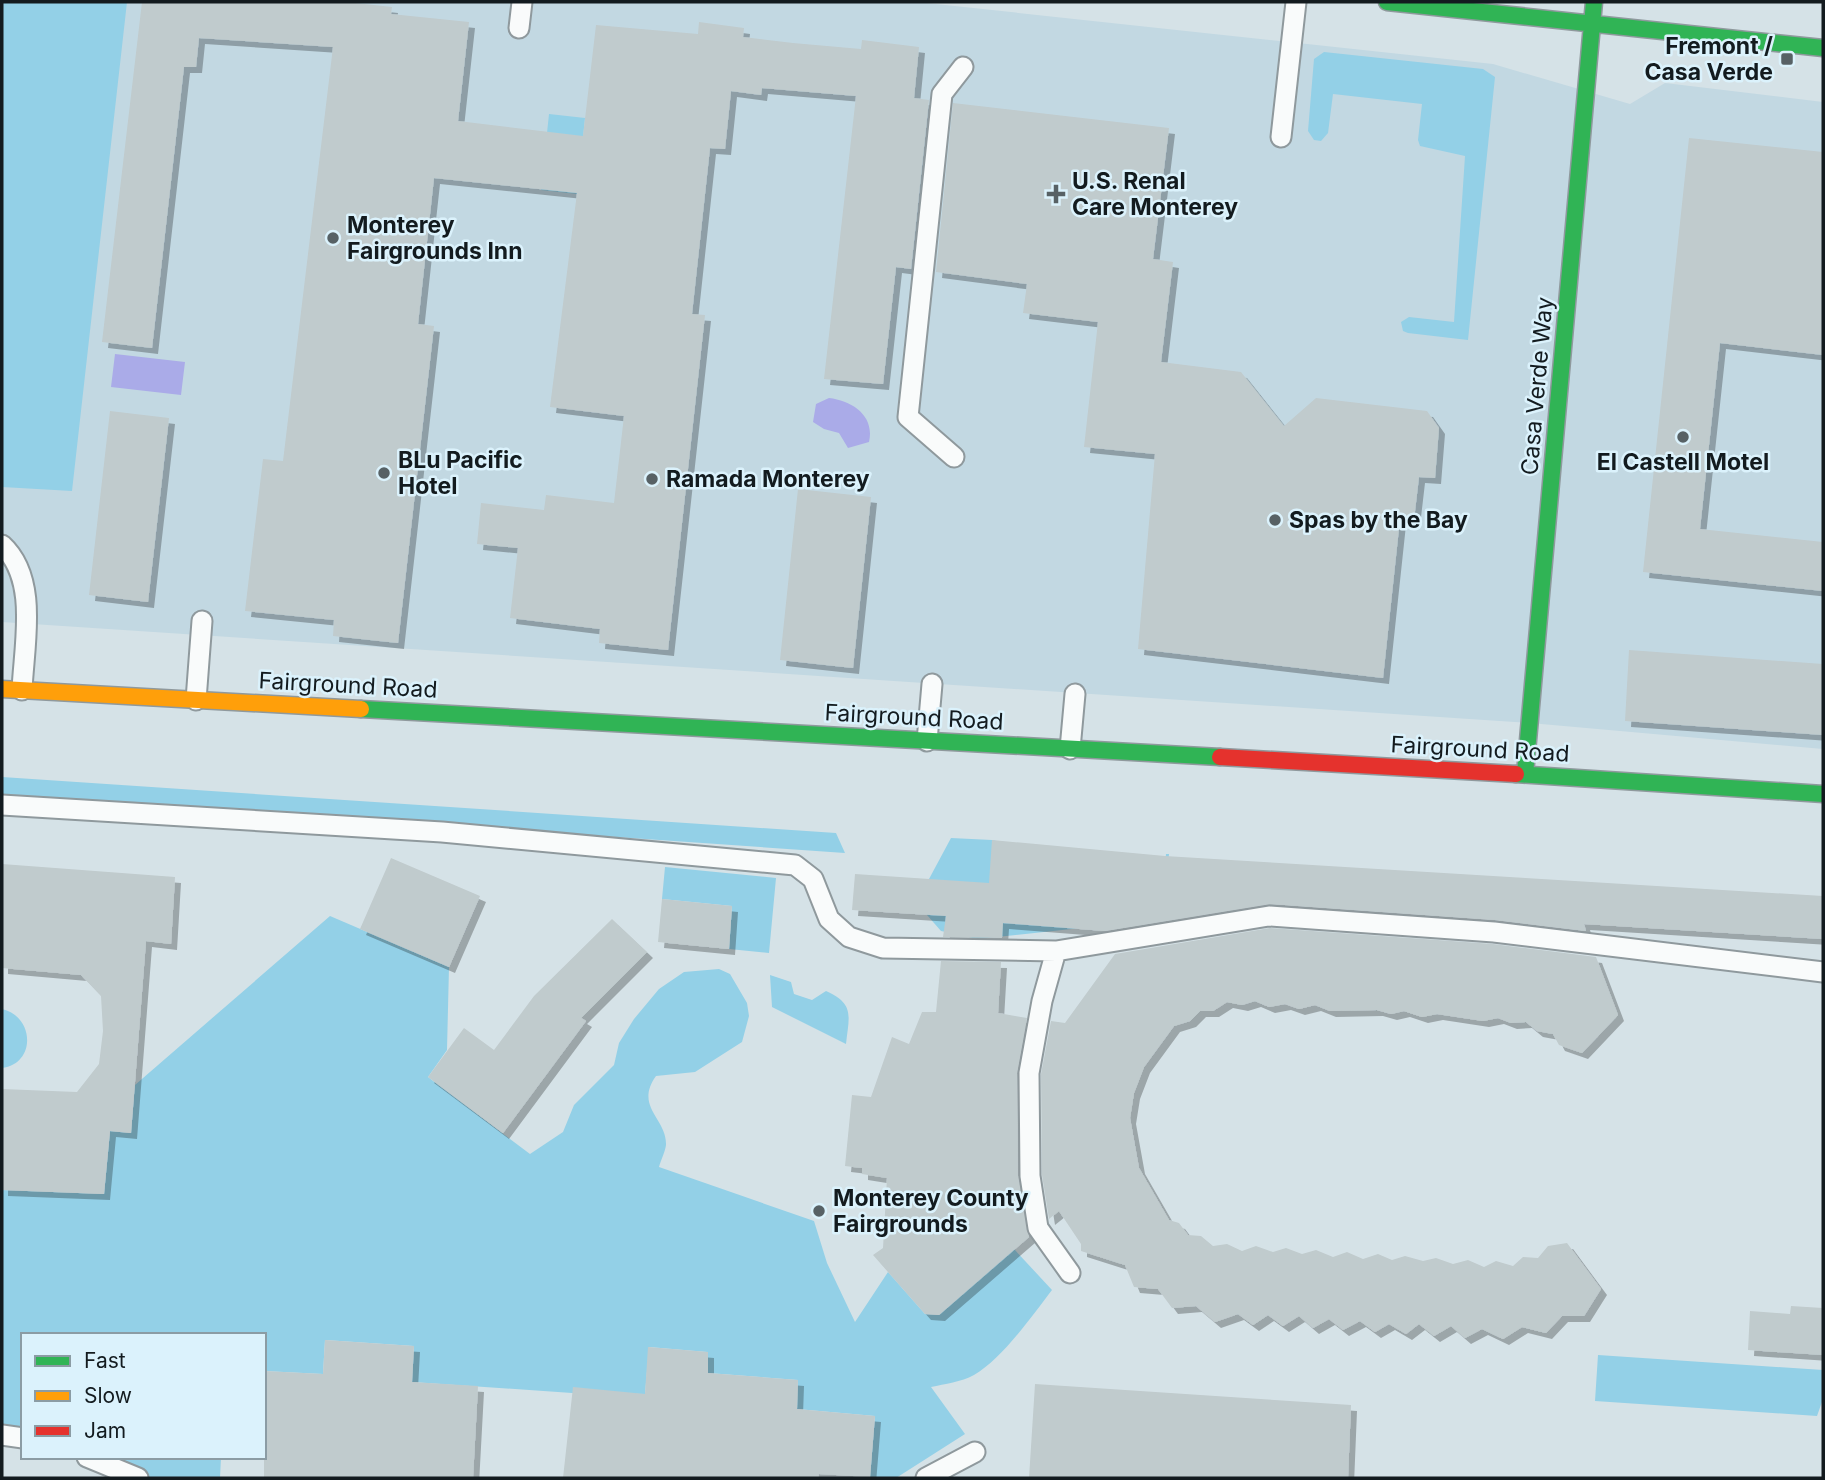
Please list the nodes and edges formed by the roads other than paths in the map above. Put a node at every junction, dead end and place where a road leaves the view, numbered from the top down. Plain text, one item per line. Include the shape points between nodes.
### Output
1 (522, 2) edge
2 (1296, 2) edge
3 (1387, 2) edge
4 (1594, 2) edge
5 (1591, 24) junction
6 (519, 28) dead end
7 (1823, 48) edge
8 (963, 66) dead end
9 (1281, 137) dead end
10 (954, 457) dead end
11 (2, 545) edge
12 (202, 621) dead end
13 (932, 684) dead end
14 (2, 689) edge
15 (22, 690) junction
16 (1075, 694) dead end
17 (196, 699) junction
18 (927, 741) junction
19 (1070, 749) junction
20 (1525, 774) junction
21 (1823, 794) edge
22 (2, 805) edge
23 (1056, 951) junction
24 (1823, 972) edge
25 (1070, 1273) dead end
26 (2, 1434) edge
27 (21, 1438) edge
28 (975, 1452) dead end
29 (92, 1459) edge
30 (138, 1478) edge
31 (926, 1478) edge

1 - 6 lane
2 - 9 lane
3 - 5 street
4 - 5 street, Casa Verde Way
5 - 7 street
5 - 20 street, Casa Verde Way
8 - 10 lane via 942,94 908,417
11 - 15 lane via 22,574
12 - 17 lane
13 - 18 lane
14 - 15 street, Fairground Road
15 - 17 street, Fairground Road
16 - 19 lane
17 - 18 street, Fairground Road
18 - 19 street, Fairground Road
19 - 20 street, Fairground Road
20 - 21 street, Fairground Road
22 - 23 lane via 442,832 794,865 813,879 830,919 849,937 883,948
23 - 24 lane via 1269,916 1494,932
23 - 25 lane via 1029,1073 1030,1176 1038,1228
26 - 27 lane
28 - 31 lane
29 - 30 lane

